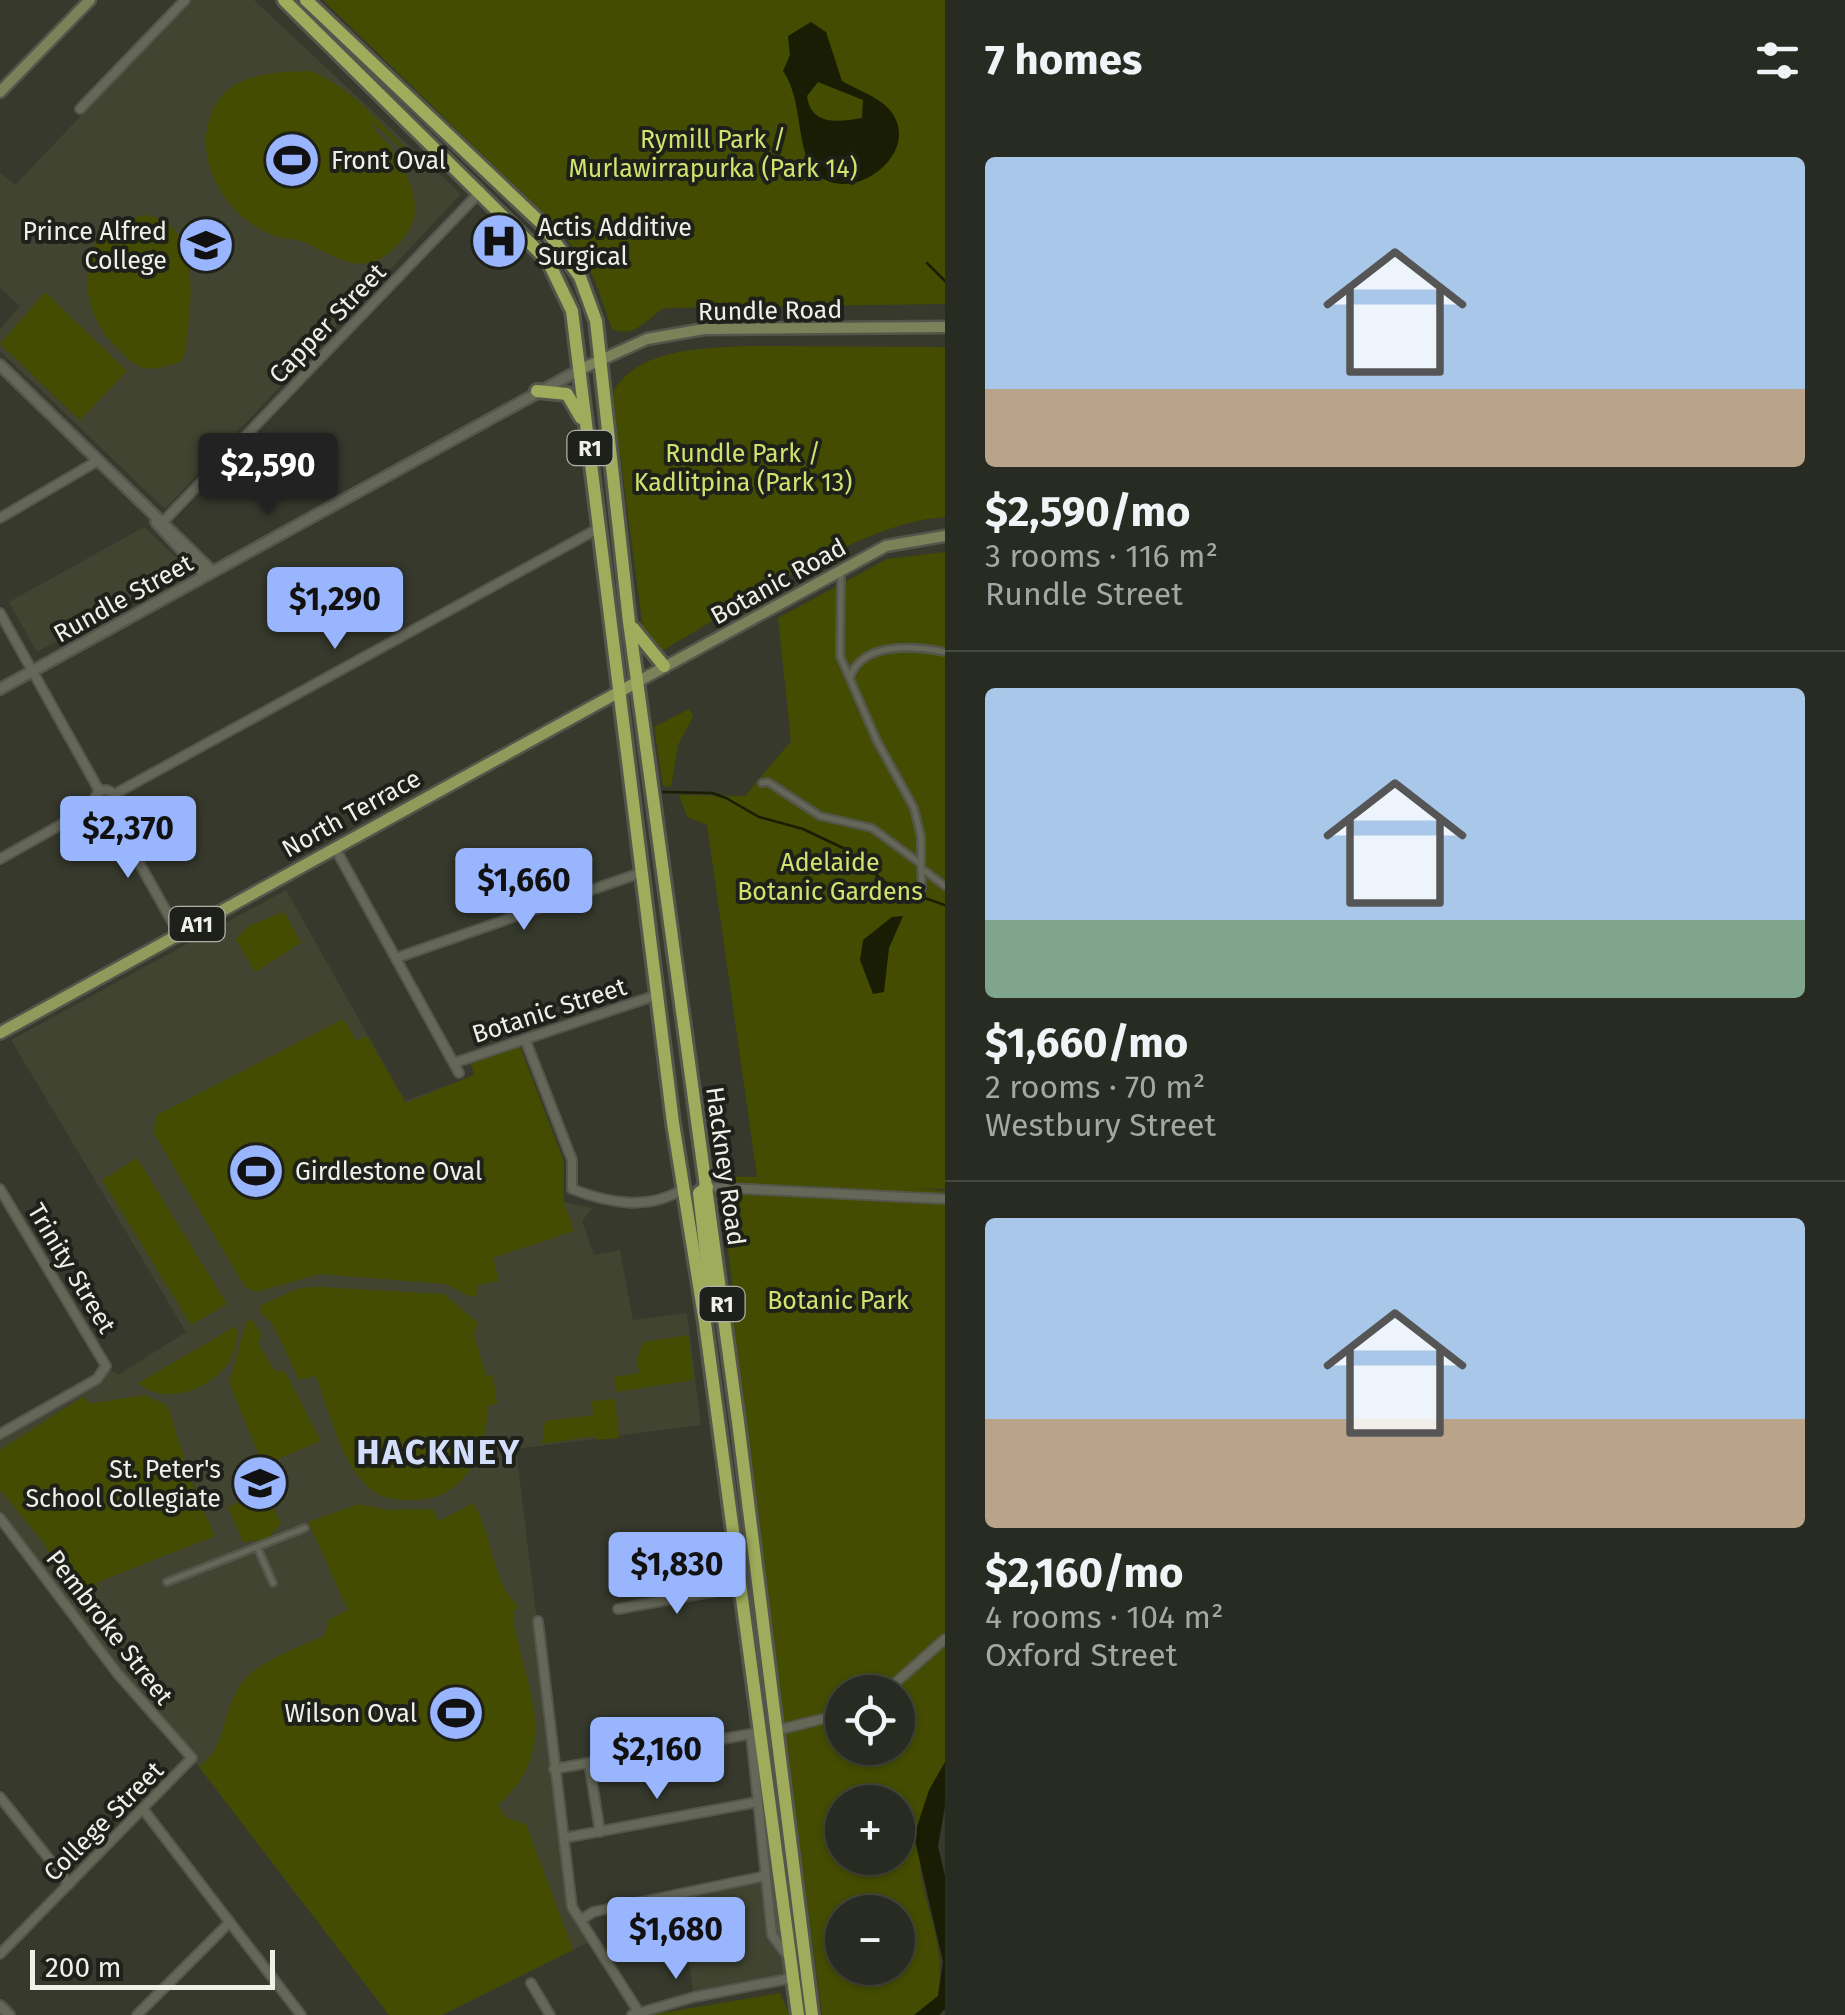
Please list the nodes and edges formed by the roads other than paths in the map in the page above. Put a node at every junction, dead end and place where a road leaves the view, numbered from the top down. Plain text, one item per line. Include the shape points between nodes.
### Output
1 (90, 0) edge
2 (184, 0) edge
3 (284, 0) edge
4 (306, 0) edge
5 (402, 90) junction
6 (0, 92) edge
7 (390, 103) junction
8 (80, 109) dead end
9 (492, 178) junction
10 (482, 192) junction
11 (945, 327) edge
12 (600, 358) junction
13 (0, 366) edge
14 (581, 368) junction
15 (0, 374) edge
16 (537, 391) junction
17 (589, 440) junction
18 (96, 462) junction
19 (0, 518) edge
20 (161, 523) junction
21 (618, 524) junction
22 (599, 528) junction
23 (945, 536) edge
24 (841, 568) junction
25 (209, 573) junction
26 (0, 614) edge
27 (629, 622) junction
28 (945, 652) edge
29 (865, 659) junction
30 (841, 660) junction
31 (664, 666) junction
32 (33, 671) junction
33 (849, 681) junction
34 (637, 682) junction
35 (0, 689) edge
36 (619, 691) junction
37 (762, 782) dead end
38 (100, 792) junction
39 (113, 795) junction
40 (96, 805) junction
41 (109, 810) junction
42 (656, 830) junction
43 (334, 848) junction
44 (638, 850) junction
45 (0, 860) edge
46 (922, 866) junction
47 (640, 873) junction
48 (945, 886) edge
49 (922, 889) dead end
50 (179, 934) junction
51 (396, 958) junction
52 (657, 995) junction
53 (0, 1033) edge
54 (524, 1039) junction
55 (454, 1063) junction
56 (459, 1073) dead end
57 (686, 1187) junction
58 (707, 1187) junction
59 (0, 1188) edge
60 (667, 1198) junction
61 (945, 1199) edge
62 (688, 1204) junction
63 (706, 1323) junction
64 (0, 1434) edge
65 (0, 1518) edge
66 (304, 1528) dead end
67 (258, 1548) junction
68 (755, 1554) junction
69 (167, 1582) dead end
70 (272, 1583) dead end
71 (739, 1587) junction
72 (618, 1609) dead end
73 (538, 1621) dead end
74 (945, 1639) edge
75 (904, 1675) edge
76 (825, 1718) edge
77 (778, 1730) junction
78 (755, 1734) junction
79 (192, 1758) joint
80 (590, 1763) junction
81 (554, 1769) junction
82 (0, 1796) edge
83 (756, 1802) junction
84 (144, 1809) junction
85 (600, 1832) junction
86 (792, 1834) junction
87 (772, 1836) junction
88 (564, 1838) junction
89 (764, 1876) junction
90 (69, 1884) junction
91 (581, 1920) junction
92 (230, 1922) junction
93 (802, 1946) junction
94 (0, 1954) edge
95 (790, 1958) junction
96 (792, 1978) junction
97 (531, 1983) dead end
98 (0, 2006) edge
99 (635, 2013) edge
100 (8, 2015) edge
101 (137, 2015) edge
102 (301, 2015) edge
103 (550, 2015) edge
104 (798, 2015) edge
105 (812, 2015) edge

1 - 6 main road
2 - 8 street
3 - 7 highway, R1
4 - 5 highway, R1
5 - 7 highway
5 - 9 highway, R1
7 - 10 highway, R1
9 - 10 highway
9 - 12 highway, R1 via 542,224 580,277 596,320
10 - 14 highway, R1 via 548,261 565,290
10 - 20 street, Capper Street
11 - 12 main road, Rundle Road via 704,329 647,339
12 - 14 main road, Rundle Road
12 - 21 highway, R1
13 - 18 street
14 - 16 street, Rundle Street
14 - 17 highway, R1
15 - 18 street
16 - 17 highway via 567,394
16 - 25 street, Rundle Street
17 - 22 highway, R1
18 - 19 street
18 - 20 street
20 - 25 street
21 - 22 highway
21 - 27 highway, R1
22 - 36 highway, R1
22 - 39 street
23 - 24 main road, Botanic Road via 886,546
24 - 30 street
24 - 31 main road, Botanic Road
25 - 32 street, Rundle Street
26 - 32 street
27 - 31 highway
27 - 34 highway, R1
28 - 29 street via 910,647
29 - 30 street
29 - 33 street
30 - 33 street
31 - 34 main road, Botanic Road
32 - 35 street, Rundle Street
32 - 38 street
33 - 46 street via 914,808
34 - 36 main road, A11
34 - 42 highway, Hackney Road / R1
36 - 43 main road, North Terrace / A11
36 - 44 highway, Hackney Road / R1
37 - 46 street via 825,818 872,828
38 - 39 street
38 - 40 street
39 - 41 street
40 - 41 street
40 - 45 street
41 - 50 street
42 - 44 highway
42 - 58 highway, Hackney Road / R1
43 - 50 main road, North Terrace / A11
43 - 51 street
44 - 47 highway, Hackney Road / R1
46 - 48 street
46 - 49 street
47 - 51 street
47 - 52 highway, Hackney Road / R1
50 - 53 main road, North Terrace / A11
51 - 55 street
52 - 54 street, Botanic Street
52 - 57 highway, Hackney Road / R1
54 - 55 street, Botanic Street
54 - 60 street via 572,1160 572,1189 614,1205
55 - 56 street
57 - 60 street
57 - 62 highway, Hackney Road / R1
58 - 61 street
58 - 63 highway via 698,1193 712,1298
58 - 68 highway, Hackney Road / R1
59 - 64 street, Trinity Street via 106,1370
60 - 62 street
62 - 63 highway, Hackney Road / R1
63 - 71 highway, Hackney Road / R1
65 - 79 street, Pembroke Street via 117,1674
66 - 67 street
67 - 69 street
67 - 70 street
68 - 71 highway
68 - 77 highway, Hackney Road / R1
71 - 72 street
71 - 78 highway, Hackney Road / R1
73 - 81 street
74 - 75 street
76 - 77 street
77 - 86 highway, Hackney Road / R1
78 - 80 street
78 - 83 street, Hackney Road
78 - 87 highway, Hackney Road / R1
79 - 84 street, College Street
80 - 81 street
80 - 85 street
81 - 88 street
82 - 90 street
83 - 85 street
83 - 89 street, Hackney Road
84 - 90 street, College Street
84 - 92 street
85 - 88 street
86 - 87 highway
86 - 93 highway, Hackney Road / R1
87 - 95 highway, Hackney Road / R1
88 - 91 street via 572,1908
89 - 91 street
89 - 95 street, Hackney Road via 772,1935
90 - 94 street, College Street
91 - 99 street
92 - 101 street
92 - 102 street
93 - 96 highway
93 - 105 highway, Hackney Road / R1
95 - 96 highway, Hackney Road / R1
96 - 99 street
96 - 104 highway, Hackney Road / R1
97 - 103 street
98 - 100 street

